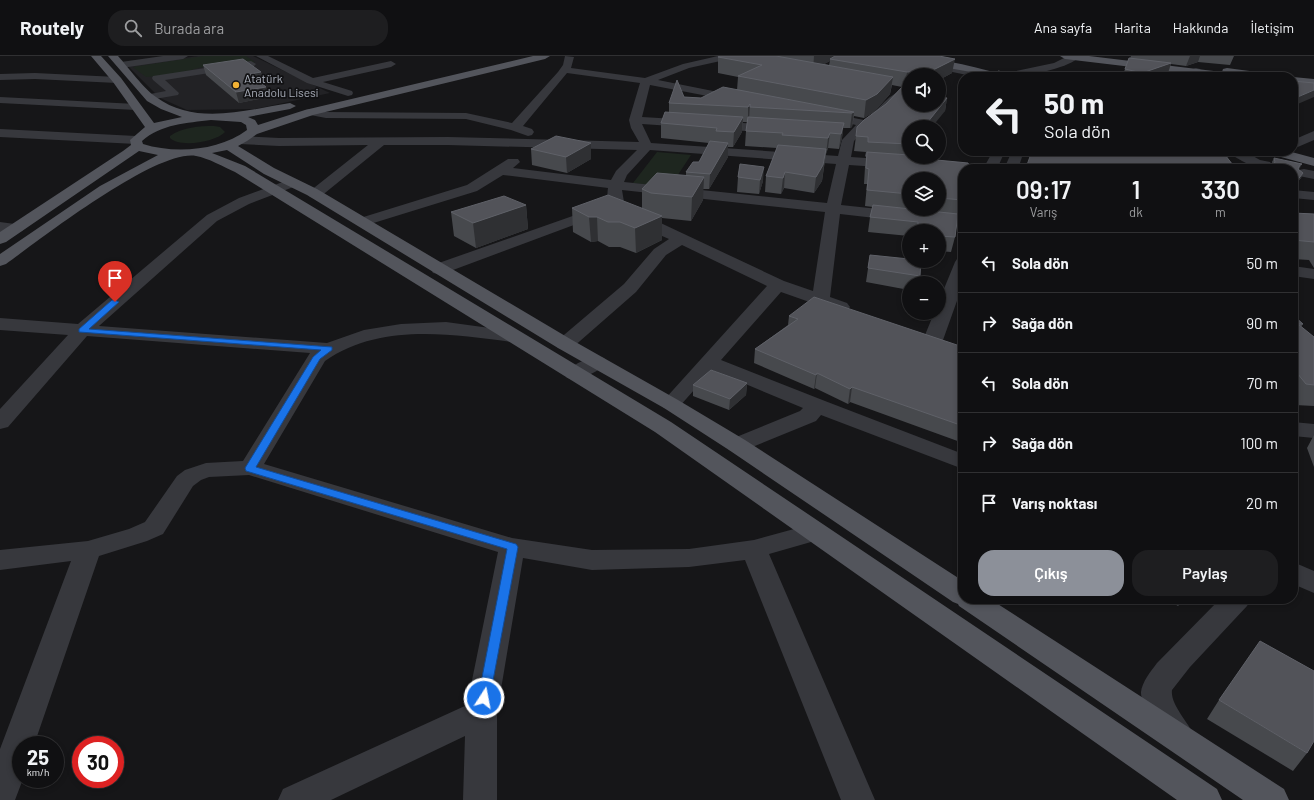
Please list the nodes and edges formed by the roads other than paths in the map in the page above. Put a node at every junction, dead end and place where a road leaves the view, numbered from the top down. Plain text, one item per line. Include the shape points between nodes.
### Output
1 (96, 56) edge
2 (113, 56) edge
3 (183, 56) edge
4 (260, 56) edge
5 (514, 56) edge
6 (545, 56) edge
7 (570, 56) edge
8 (889, 56) edge
9 (897, 56) edge
10 (1105, 56) edge
11 (1069, 57) edge
12 (722, 58) edge
13 (921, 59) edge
14 (251, 64) edge
15 (391, 64) dead end
16 (121, 66) junction
17 (303, 67) dead end
18 (903, 68) edge
19 (972, 69) junction
20 (289, 70) junction
21 (565, 70) junction
22 (1196, 71) junction
23 (965, 72) edge
24 (982, 72) edge
25 (990, 72) edge
26 (1030, 72) edge
27 (1193, 72) edge
28 (1204, 72) edge
29 (1232, 72) edge
30 (958, 75) edge
31 (0, 77) edge
32 (117, 80) junction
33 (646, 80) junction
34 (946, 80) edge
35 (1298, 80) edge
36 (311, 81) junction
37 (1314, 82) edge
38 (1298, 84) edge
39 (1314, 86) edge
40 (891, 89) edge
41 (902, 91) edge
42 (348, 93) junction
43 (902, 94) edge
44 (149, 97) junction
45 (0, 100) edge
46 (753, 101) edge
47 (136, 107) junction
48 (309, 112) junction
49 (813, 113) edge
50 (228, 117) junction
51 (198, 118) junction
52 (636, 120) junction
53 (866, 124) junction
54 (515, 127) junction
55 (152, 128) junction
56 (791, 130) edge
57 (253, 131) junction
58 (838, 133) edge
59 (0, 134) edge
60 (853, 134) junction
61 (1314, 135) edge
62 (235, 142) junction
63 (380, 142) junction
64 (137, 143) junction
65 (535, 143) junction
66 (553, 143) junction
67 (1298, 143) edge
68 (647, 146) junction
69 (1298, 151) edge
70 (197, 152) junction
71 (174, 153) junction
72 (1314, 155) edge
73 (1197, 156) edge
74 (1243, 156) edge
75 (1292, 156) edge
76 (1207, 157) edge
77 (843, 160) junction
78 (1314, 162) edge
79 (902, 164) edge
80 (1260, 164) edge
81 (501, 171) junction
82 (282, 186) junction
83 (615, 186) junction
84 (315, 194) junction
85 (1298, 194) edge
86 (1314, 196) edge
87 (617, 204) junction
88 (834, 207) junction
89 (362, 222) junction
90 (958, 222) edge
91 (0, 227) edge
92 (17, 228) junction
93 (0, 239) edge
94 (680, 239) junction
95 (0, 261) edge
96 (439, 269) junction
97 (1298, 272) edge
98 (1314, 274) edge
99 (958, 275) edge
100 (778, 285) junction
101 (821, 300) junction
102 (851, 310) edge
103 (0, 324) edge
104 (82, 331) junction
105 (512, 336) junction
106 (933, 339) edge
107 (565, 344) junction
108 (329, 348) junction
109 (597, 362) junction
110 (709, 362) junction
111 (574, 374) junction
112 (671, 404) junction
113 (817, 406) junction
114 (0, 422) edge
115 (1298, 429) edge
116 (1314, 431) edge
117 (737, 445) junction
118 (958, 460) edge
119 (250, 468) junction
120 (816, 532) junction
121 (512, 547) junction
122 (754, 549) junction
123 (88, 550) junction
124 (0, 560) edge
125 (1298, 575) edge
126 (1314, 583) edge
127 (958, 591) edge
128 (977, 604) edge
129 (1232, 604) edge
130 (1104, 688) junction
131 (1156, 693) junction
132 (481, 713) junction
133 (1182, 741) junction
134 (0, 795) edge
135 (294, 800) edge
136 (480, 800) edge
137 (858, 800) edge
138 (1205, 800) edge
139 (1272, 800) edge

1 - 32 main road
2 - 16 main road
3 - 16 street
4 - 20 street
5 - 42 main road
6 - 48 main road
7 - 21 street
8 - 13 street
9 - 19 main road
10 - 29 main road
11 - 22 main road
11 - 26 street via 1057,65
12 - 33 street via 686,66
13 - 18 street
13 - 19 street
14 - 44 street via 157,78 174,93
15 - 36 street
16 - 44 main road
17 - 20 street
19 - 23 street
19 - 24 main road
19 - 25 main road
20 - 36 street
21 - 33 street
21 - 54 street
22 - 27 street
22 - 28 main road
30 - 34 street
31 - 32 street
32 - 47 main road
33 - 46 street
33 - 52 street
35 - 37 main road
36 - 42 street
38 - 39 main road
40 - 41 street
42 - 50 main road
43 - 53 street via 891,100 879,116
44 - 51 main road via 165,107
45 - 47 street
47 - 55 main road
48 - 54 street via 326,115 466,116
48 - 57 main road
49 - 53 street
50 - 51 main road
50 - 57 main road via 251,123
51 - 55 main road
52 - 56 street
52 - 68 street via 637,128
53 - 60 street
54 - 66 street
55 - 64 main road via 141,134
57 - 62 main road
58 - 60 street
59 - 64 street
60 - 77 street via 848,140
61 - 67 street
62 - 63 street
62 - 70 main road
62 - 82 main road
63 - 65 street
63 - 84 street
64 - 71 main road via 147,151
64 - 92 main road via 128,154
65 - 66 street
65 - 81 street
66 - 68 street
68 - 77 street
68 - 83 street via 621,174
69 - 72 main road
70 - 71 main road
70 - 82 main road
71 - 95 main road via 119,180
73 - 76 street
74 - 80 street
75 - 78 main road
77 - 79 street
77 - 88 street
81 - 83 street
81 - 89 street via 472,188
82 - 84 main road
82 - 104 street via 244,201 212,218
82 - 105 main road via 287,199
83 - 87 street
83 - 88 street
84 - 89 main road
85 - 86 street
87 - 94 street via 628,213
87 - 96 street
88 - 90 street
88 - 101 street
89 - 96 main road
91 - 92 street
92 - 93 main road
94 - 100 street
94 - 107 street via 660,252 630,288
96 - 107 main road
97 - 98 street
99 - 106 street
100 - 101 street
100 - 110 street
101 - 102 street
103 - 104 street
104 - 108 street
104 - 114 street
105 - 108 street via 446,328 400,330 371,334
105 - 111 main road
107 - 109 main road
108 - 119 street via 317,357
109 - 111 street
109 - 112 main road
110 - 112 street
110 - 113 street
111 - 120 main road via 663,427
112 - 117 main road
113 - 117 street via 808,416
113 - 118 street
115 - 116 street
117 - 127 main road
119 - 121 street
119 - 123 street via 206,470 193,475 185,481 154,528
120 - 122 street
120 - 138 main road
121 - 122 street via 592,560 689,558
121 - 132 street
122 - 137 street
123 - 124 street
123 - 134 street
125 - 126 street
128 - 130 main road
129 - 131 street via 1183,654 1159,683
130 - 131 street via 1131,695
130 - 133 main road
131 - 133 street via 1159,706
132 - 135 street
132 - 136 street
133 - 139 main road

